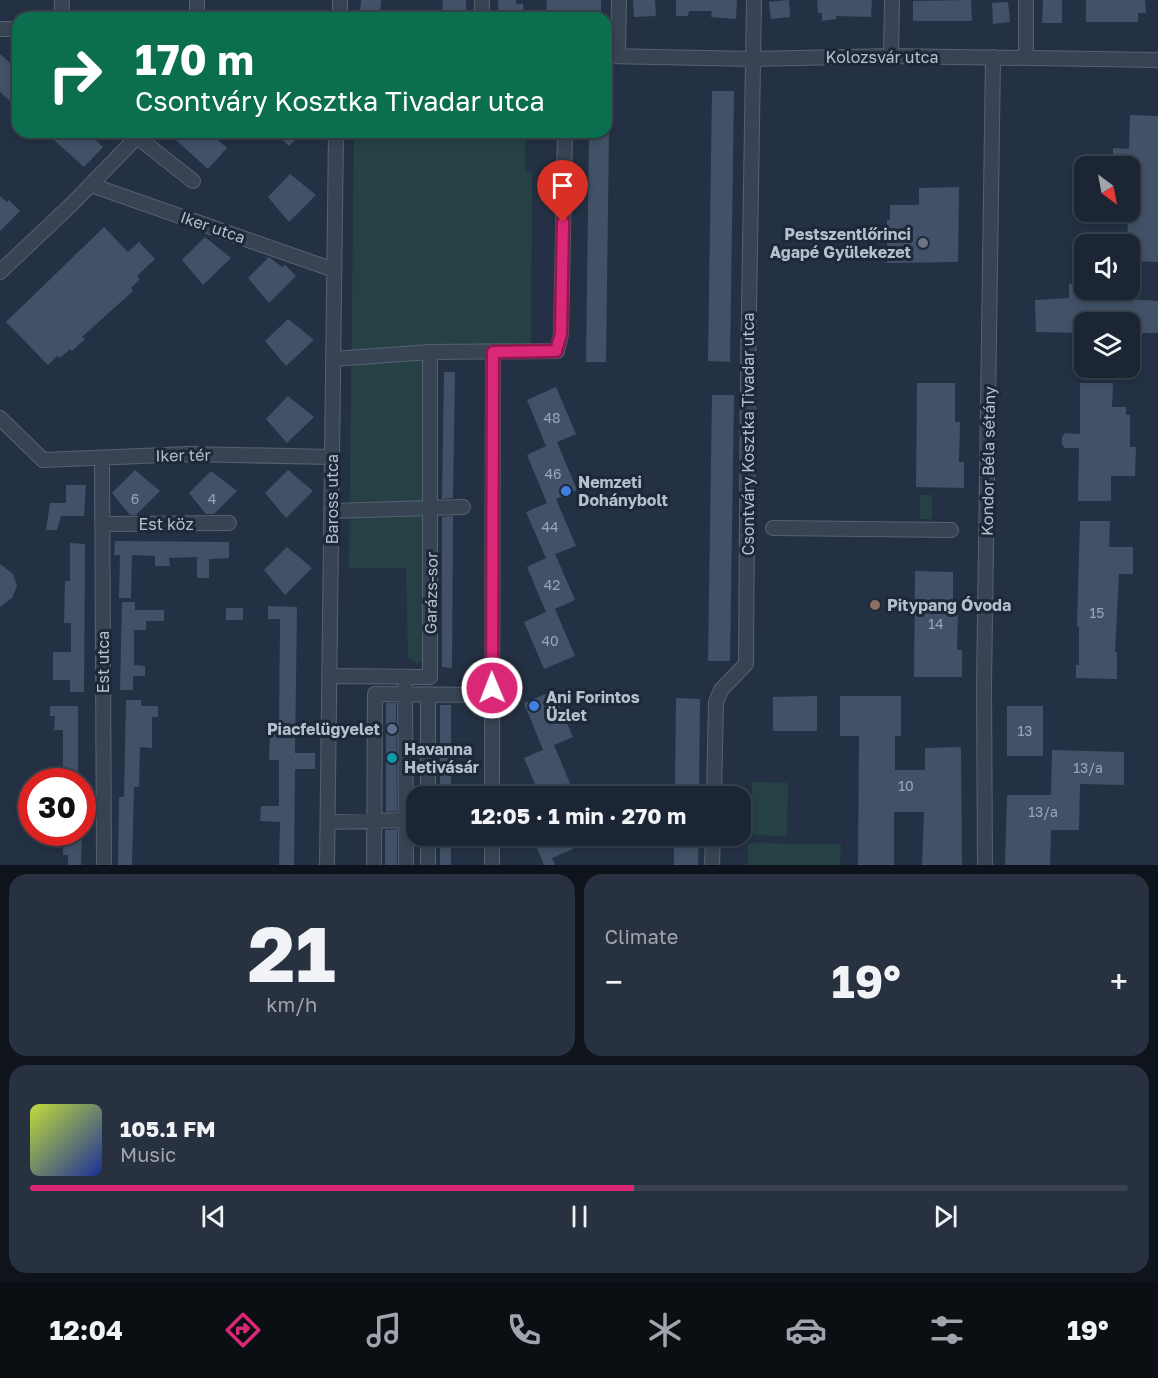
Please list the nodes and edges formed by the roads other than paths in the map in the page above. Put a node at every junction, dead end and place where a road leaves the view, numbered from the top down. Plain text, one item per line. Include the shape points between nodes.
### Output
1 (619, 0) edge
2 (754, 0) edge
3 (892, 0) edge
4 (1026, 0) edge
5 (612, 56) edge
6 (891, 56) junction
7 (993, 57) junction
8 (1026, 58) junction
9 (754, 59) junction
10 (1158, 60) edge
11 (131, 138) edge
12 (139, 138) edge
13 (336, 138) edge
14 (565, 138) edge
15 (193, 181) dead end
16 (92, 185) junction
17 (334, 270) junction
18 (0, 272) edge
19 (430, 352) junction
20 (493, 352) junction
21 (333, 358) junction
22 (0, 418) edge
23 (332, 457) junction
24 (102, 458) junction
25 (463, 507) dead end
26 (432, 508) junction
27 (331, 511) junction
28 (229, 523) dead end
29 (102, 524) junction
30 (773, 528) dead end
31 (951, 530) dead end
32 (330, 676) junction
33 (404, 677) junction
34 (405, 694) junction
35 (428, 694) junction
36 (493, 695) junction
37 (428, 786) edge
38 (492, 786) edge
39 (714, 786) edge
40 (374, 820) junction
41 (406, 820) joint
42 (328, 822) junction
43 (406, 846) edge
44 (428, 846) edge
45 (492, 846) edge
46 (713, 846) edge
47 (104, 865) edge
48 (327, 865) edge
49 (374, 865) edge
50 (406, 865) edge
51 (428, 865) edge
52 (492, 865) edge
53 (712, 865) edge
54 (986, 865) edge

1 - 5 street
2 - 9 street, Csontváry Kosztka Tivadar utca
3 - 6 street
4 - 8 street
5 - 9 street, Kolozsvár utca
6 - 7 street, Kolozsvár utca
6 - 9 street, Kolozsvár utca
7 - 8 street, Kolozsvár utca
7 - 54 street, Kondor Béla sétány via 984,686
8 - 10 street, Kolozsvár utca
9 - 39 street, Csontváry Kosztka Tivadar utca via 747,664 721,690 716,702
11 - 16 street
12 - 15 street
13 - 17 street, Baross utca
14 - 20 street via 561,334 556,351
16 - 17 street, Iker utca
16 - 18 street
17 - 21 street, Baross utca
19 - 20 street
19 - 21 street
19 - 26 street, Garázs-sor
20 - 36 street
21 - 23 street, Baross utca
22 - 24 street, Iker tér via 43,460
23 - 24 street, Iker tér via 189,454
23 - 27 street, Baross utca
24 - 29 street, Est utca
25 - 26 street
26 - 27 street
26 - 33 street, Garázs-sor via 430,677
27 - 32 street, Baross utca
28 - 29 street, Est köz
29 - 47 street, Est utca
30 - 31 street
32 - 33 street
32 - 42 street, Baross utca
33 - 34 street
34 - 35 street
34 - 40 street via 375,694
34 - 41 street
35 - 36 street
35 - 37 street
36 - 38 street
40 - 41 street
40 - 42 street
40 - 49 street
42 - 48 street, Baross utca
43 - 50 street
44 - 51 street
45 - 52 street
46 - 53 street

